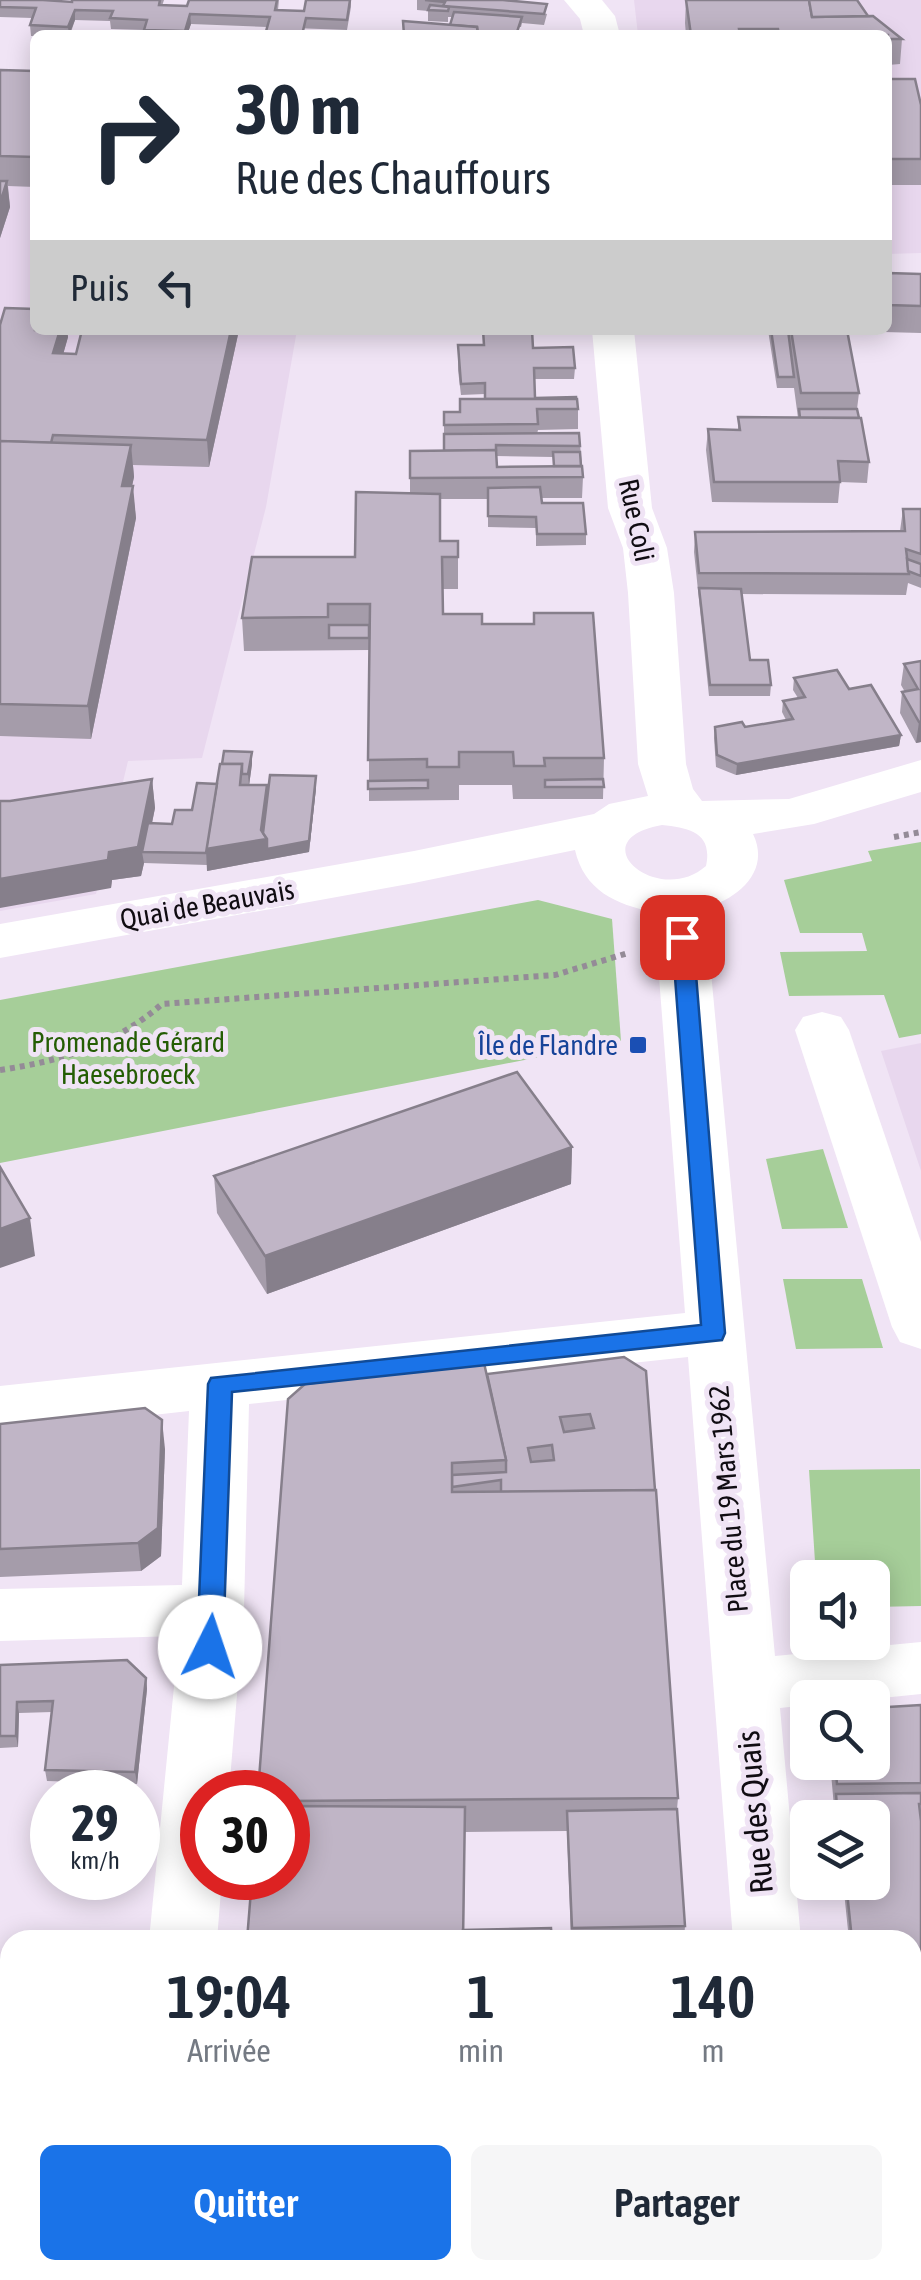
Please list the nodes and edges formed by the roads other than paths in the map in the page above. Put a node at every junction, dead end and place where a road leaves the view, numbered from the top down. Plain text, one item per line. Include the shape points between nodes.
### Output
1 (582, 0) edge
2 (601, 30) edge
3 (613, 335) edge
4 (659, 711) junction
5 (908, 779) edge
6 (694, 814) junction
7 (620, 820) junction
8 (414, 867) junction
9 (727, 874) junction
10 (614, 879) junction
11 (680, 917) junction
12 (0, 941) edge
13 (822, 1030) dead end
14 (921, 1327) edge
15 (713, 1333) junction
16 (220, 1384) junction
17 (0, 1410) edge
18 (213, 1610) junction
19 (0, 1615) edge
20 (921, 1668) edge
21 (744, 1685) junction
22 (184, 1930) edge
23 (766, 1930) edge

1 - 2 street
3 - 4 street, Rue Coli via 630,508 651,593
4 - 6 street, Rue Coli via 665,781
4 - 7 street, Rue Coli
5 - 6 street via 776,819
5 - 9 street
6 - 7 street via 662,809
6 - 9 street via 730,840 734,854
7 - 8 street, Quai de Beauvais
7 - 10 street via 600,840 598,854
8 - 10 street, Quai de Beauvais via 548,862
8 - 12 street, Quai de Beauvais
9 - 11 street
10 - 11 street
11 - 15 street, Place du 19 Mars 1962
13 - 14 street
15 - 16 street
15 - 21 street, Place du 19 Mars 1962
16 - 17 street
16 - 18 street
18 - 19 street
18 - 22 street
20 - 21 street
21 - 23 street, Rue des Quais

